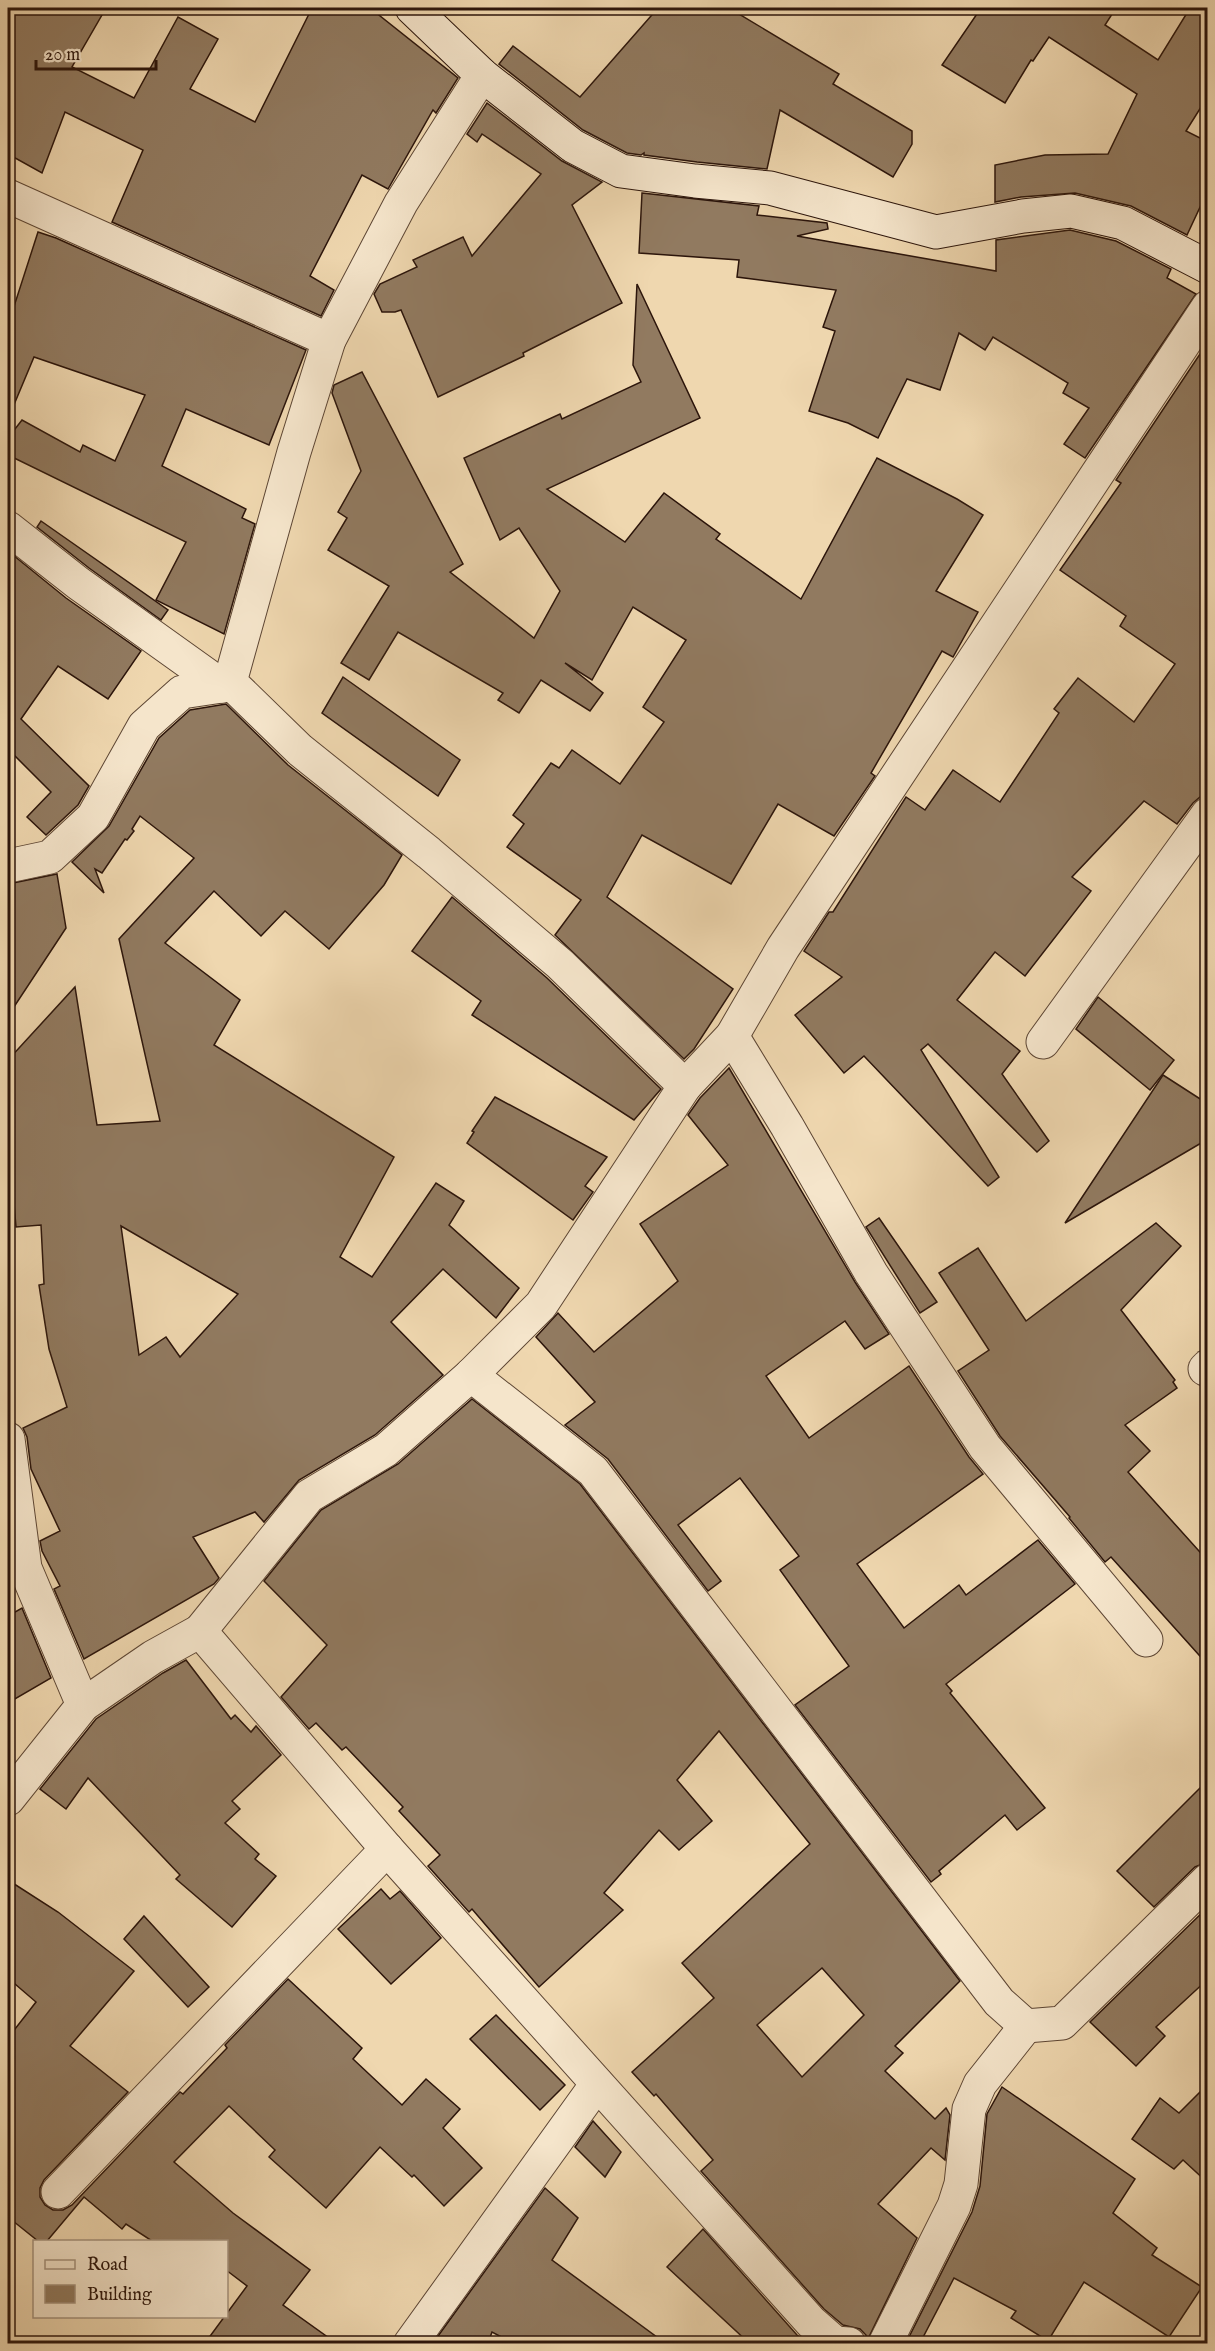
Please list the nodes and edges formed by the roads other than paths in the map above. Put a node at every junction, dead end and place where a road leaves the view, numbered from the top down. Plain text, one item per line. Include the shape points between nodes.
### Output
1 (412, 8) edge
2 (482, 75) junction
3 (8, 196) edge
4 (1208, 267) edge
5 (1208, 307) edge
6 (329, 340) junction
7 (8, 528) edge
8 (226, 684) junction
9 (1208, 814) edge
10 (8, 866) edge
11 (732, 1036) junction
12 (1042, 1042) dead end
13 (685, 1086) junction
14 (471, 1375) junction
15 (8, 1439) edge
16 (200, 1631) junction
17 (1146, 1640) dead end
18 (83, 1705) junction
19 (8, 1799) edge
20 (387, 1849) junction
21 (1208, 1880) edge
22 (1026, 2026) junction
23 (597, 2084) junction
24 (58, 2192) dead end
25 (410, 2343) edge
26 (840, 2343) edge
27 (885, 2343) edge

1 - 2 street
2 - 4 street via 573,146 621,171 770,188 936,232 1071,211 1123,223
2 - 6 street via 401,203
3 - 6 street
5 - 11 street via 789,939
6 - 8 street
7 - 8 street via 78,584
8 - 10 street via 182,692 144,726 93,817 50,857
8 - 13 street via 300,750 560,964
9 - 12 street
11 - 13 street
11 - 17 street via 871,1273 985,1447
13 - 14 street via 541,1305
14 - 16 street via 386,1450 309,1497
14 - 22 street via 592,1471 999,2002
15 - 18 street via 24,1568
16 - 18 street
16 - 20 street
18 - 19 street
20 - 23 street
20 - 24 street
21 - 22 street via 1062,2023
22 - 27 street via 980,2084 969,2109 961,2184 954,2206
23 - 25 street
23 - 26 street via 811,2322

